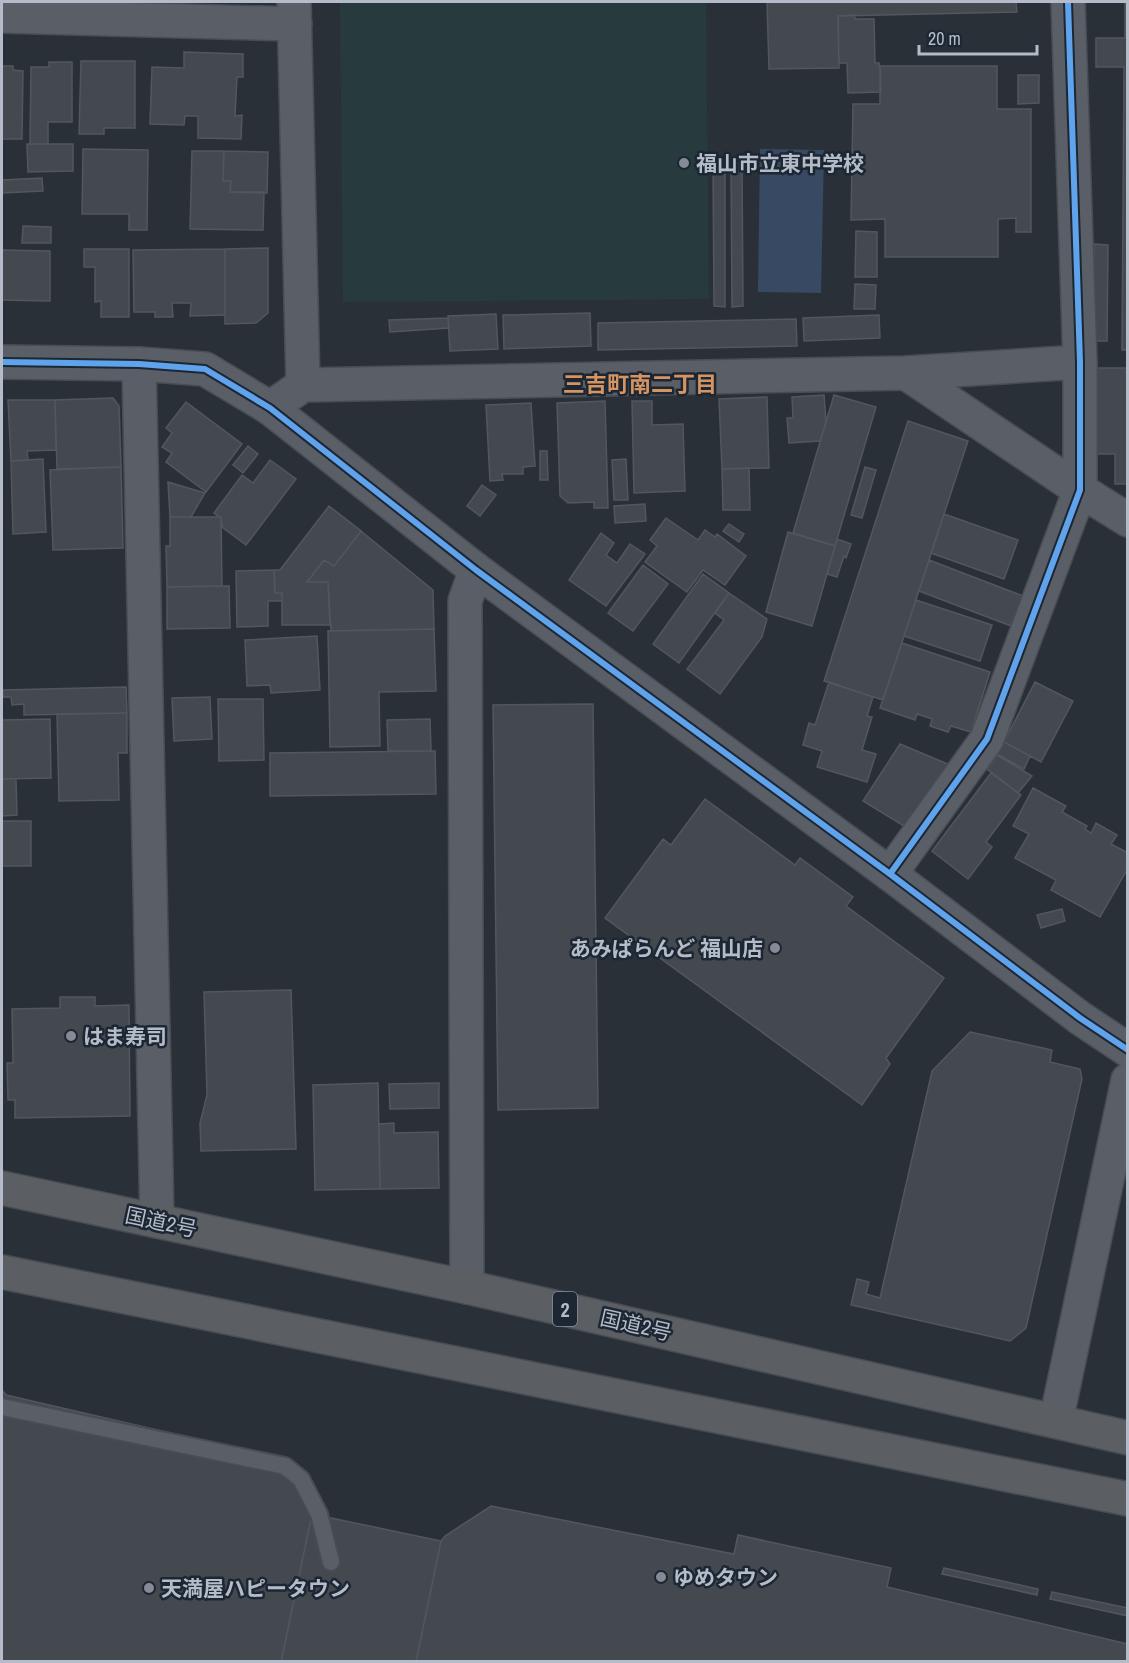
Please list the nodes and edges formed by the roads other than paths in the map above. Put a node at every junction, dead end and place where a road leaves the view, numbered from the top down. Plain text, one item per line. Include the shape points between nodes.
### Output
1 (1068, 2) edge
2 (294, 13) edge
3 (2, 16) edge
4 (2, 362) edge
5 (1080, 362) junction
6 (139, 364) junction
7 (906, 373) junction
8 (303, 386) junction
9 (270, 408) junction
10 (1080, 490) junction
11 (1128, 520) edge
12 (476, 570) junction
13 (890, 874) junction
14 (1128, 1050) edge
15 (1128, 1080) edge
16 (2, 1188) edge
17 (157, 1221) junction
18 (2, 1272) edge
19 (467, 1287) junction
20 (2, 1407) edge
21 (1056, 1421) junction
22 (1128, 1438) edge
23 (1128, 1499) edge
24 (331, 1562) dead end

1 - 5 street
2 - 3 street
2 - 8 street
4 - 6 street
5 - 7 street
5 - 10 street
6 - 9 street via 205,369
6 - 17 street
7 - 8 street
7 - 10 street
8 - 9 street
9 - 12 street
10 - 11 street
10 - 13 street via 987,739
12 - 13 street
12 - 19 street via 465,601
13 - 14 street
15 - 21 street
16 - 17 highway, 国道2号 / 2
17 - 19 highway, 国道2号 / 2
18 - 23 highway
19 - 21 highway, 国道2号 / 2
20 - 24 lane via 285,1466 301,1479 319,1514
21 - 22 highway, 国道2号 / 2

